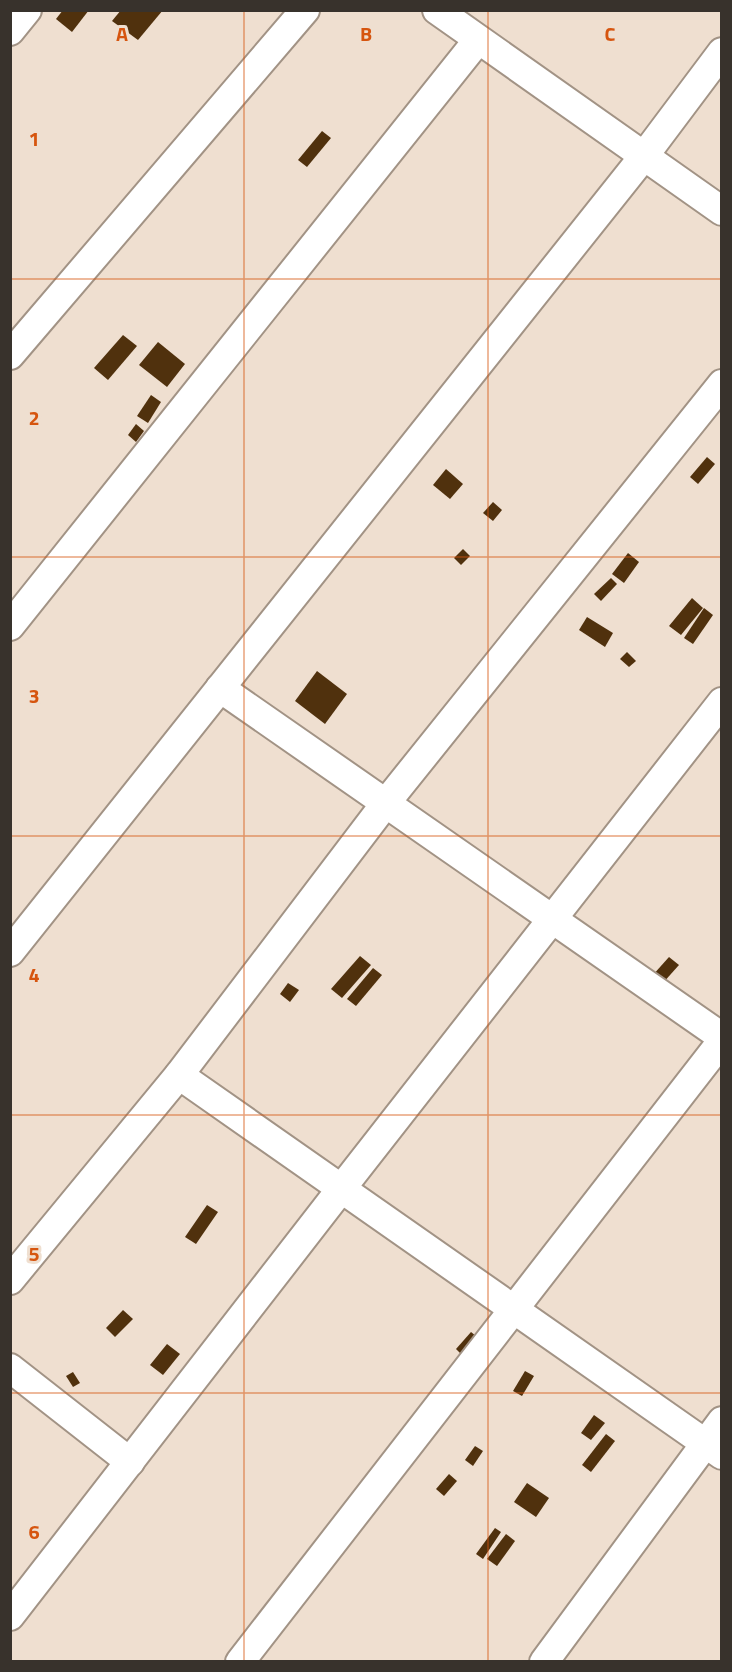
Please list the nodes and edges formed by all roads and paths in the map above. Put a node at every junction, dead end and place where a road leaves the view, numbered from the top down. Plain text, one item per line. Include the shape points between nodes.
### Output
1 (27, 10) edge
2 (305, 10) edge
3 (437, 10) edge
4 (10, 32) edge
5 (478, 40) junction
6 (722, 52) edge
7 (644, 156) junction
8 (722, 211) edge
9 (10, 355) edge
10 (722, 384) edge
11 (10, 626) edge
12 (220, 688) junction
13 (722, 702) edge
14 (385, 804) junction
15 (551, 919) junction
16 (10, 952) edge
17 (722, 1039) edge
18 (178, 1075) junction
19 (341, 1189) junction
20 (10, 1280) edge
21 (513, 1309) junction
22 (10, 1368) edge
23 (716, 1440) edge
24 (130, 1462) junction
25 (10, 1616) edge
26 (240, 1662) edge
27 (544, 1662) edge

1 - 4 street
2 - 9 street
3 - 5 street
5 - 7 street
5 - 11 street
6 - 7 street
7 - 8 street
7 - 12 street
10 - 14 street
12 - 14 street
12 - 16 street
13 - 15 street
14 - 15 street
14 - 18 street
15 - 17 street
15 - 19 street
17 - 21 street
18 - 19 street
18 - 20 street
19 - 21 street
19 - 24 street
21 - 23 street
21 - 26 street
22 - 24 street
23 - 27 street
24 - 25 street

